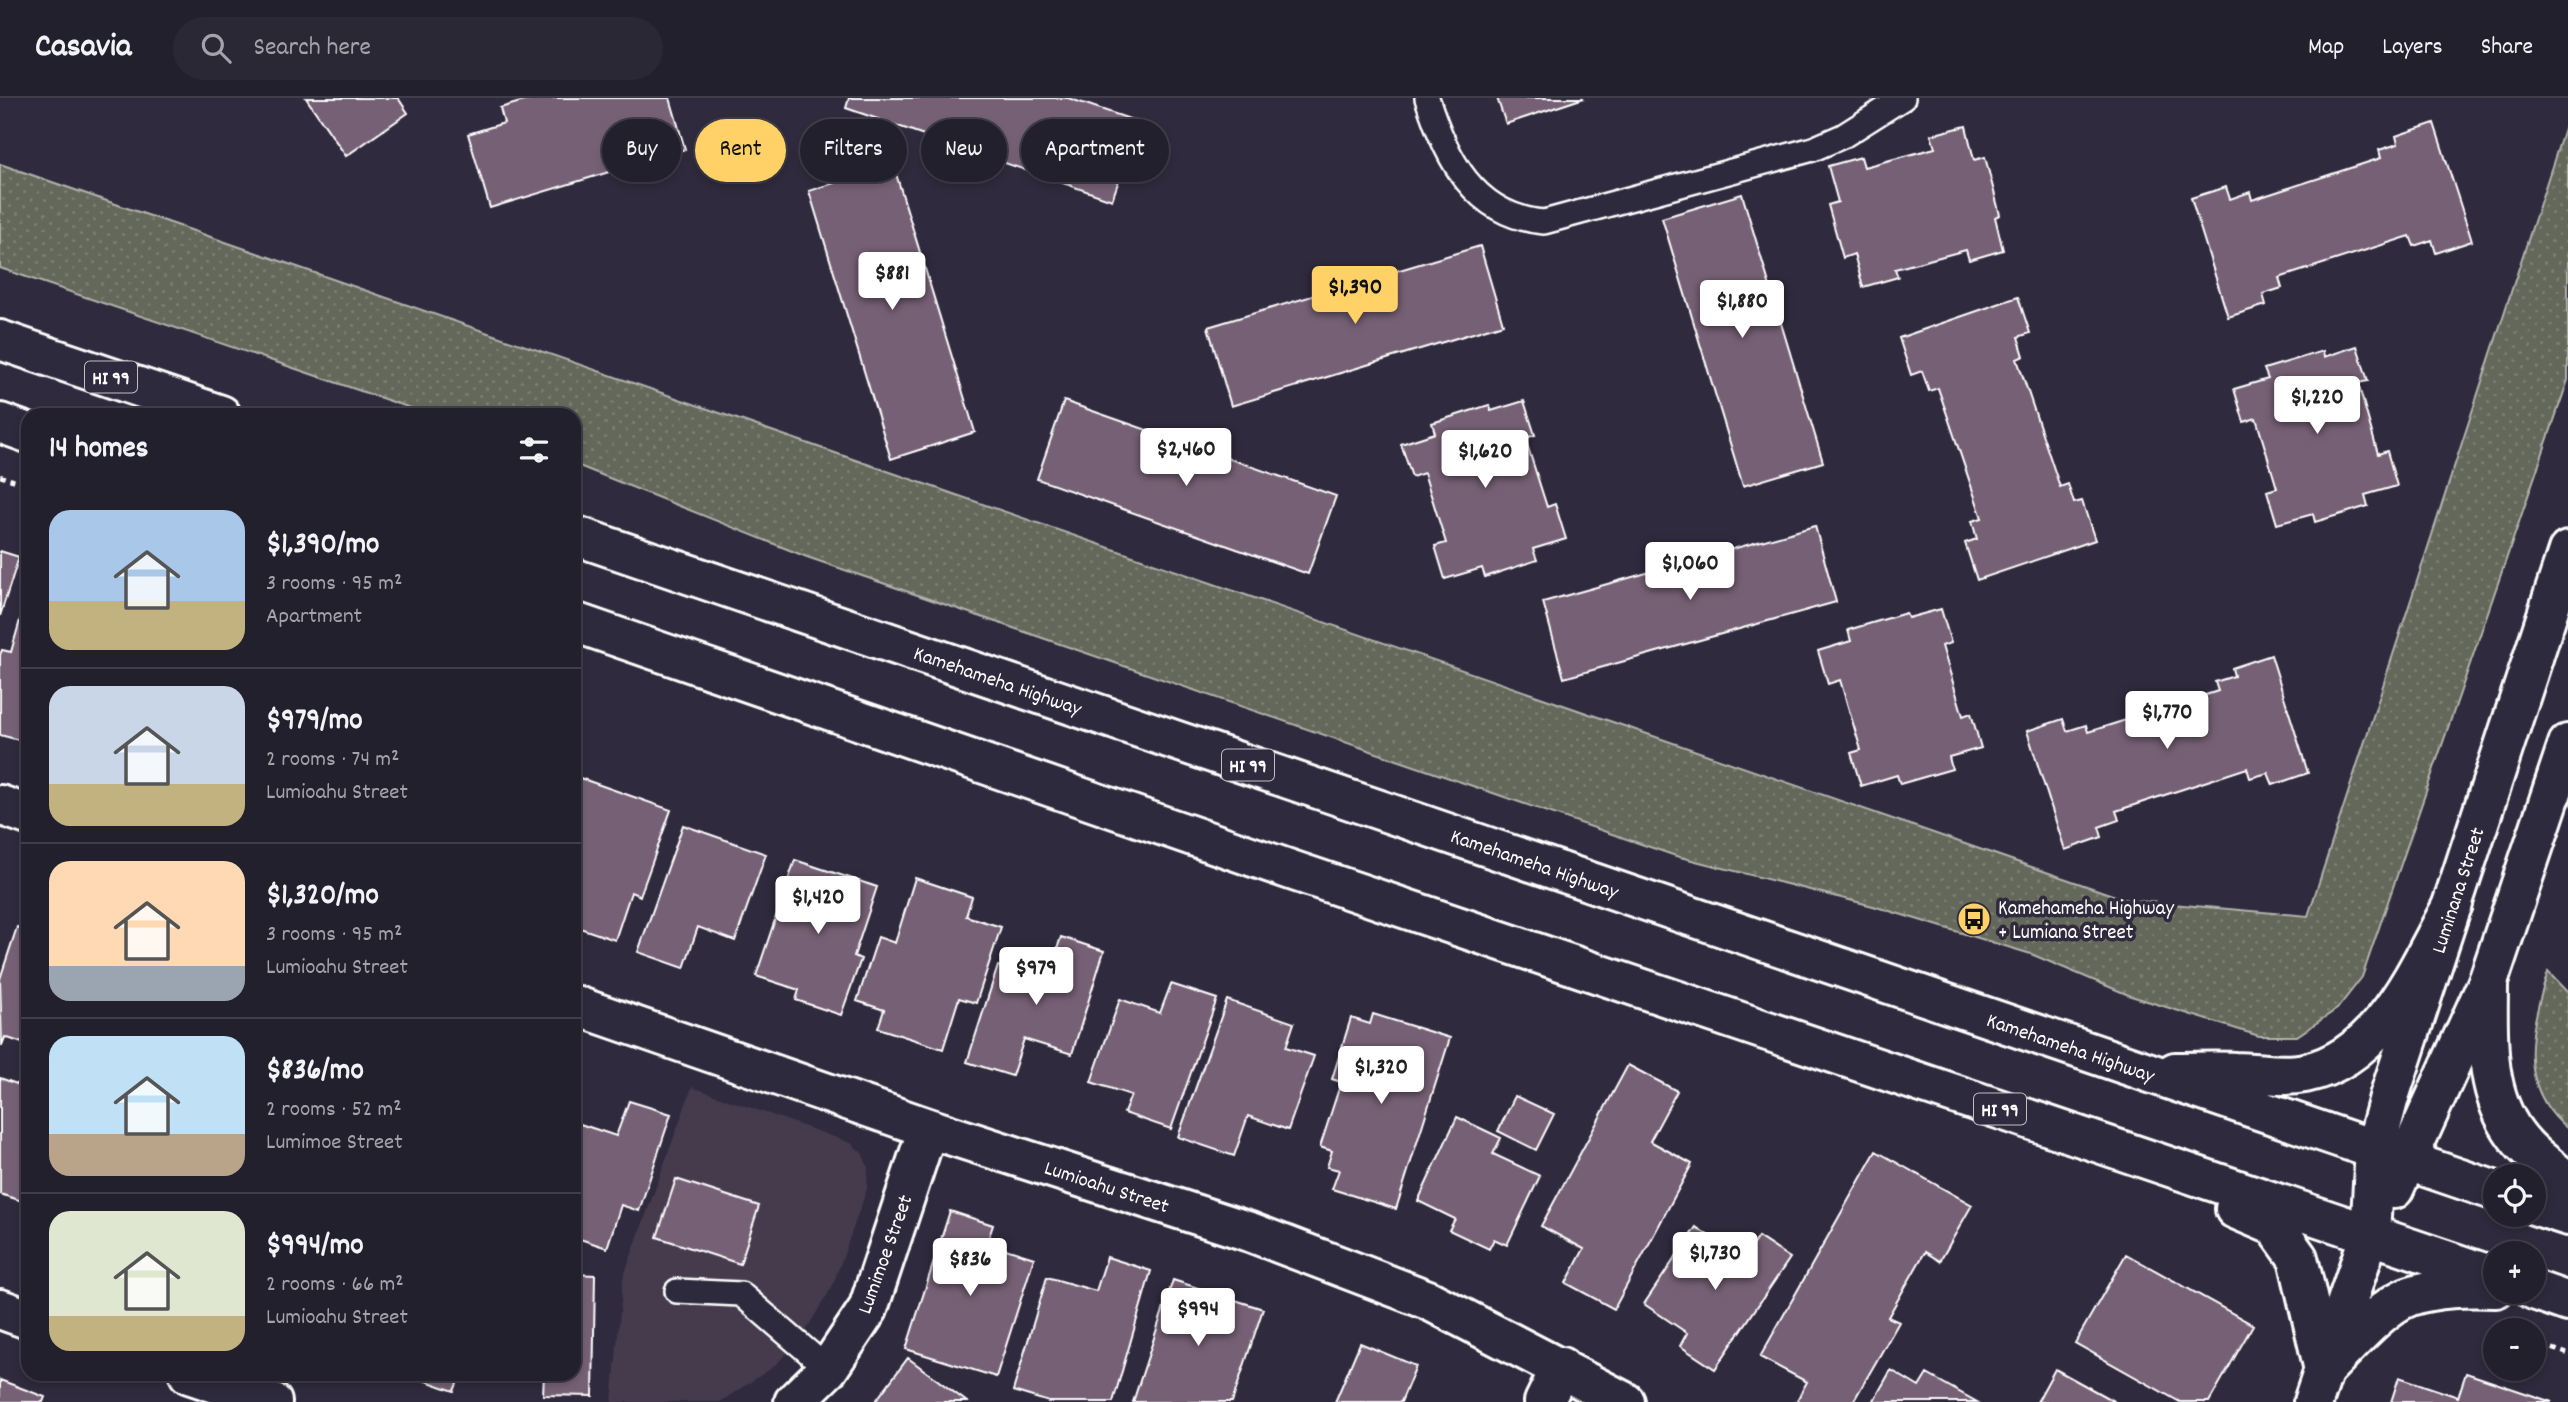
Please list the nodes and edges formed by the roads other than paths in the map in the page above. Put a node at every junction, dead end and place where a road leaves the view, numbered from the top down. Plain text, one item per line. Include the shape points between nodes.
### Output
1 (1427, 98) edge
2 (1903, 98) edge
3 (0, 340) edge
4 (201, 408) edge
5 (0, 423) edge
6 (21, 430) edge
7 (581, 537) edge
8 (2568, 551) edge
9 (581, 624) edge
10 (2568, 744) edge
11 (0, 805) edge
12 (21, 812) edge
13 (2453, 904) junction
14 (2488, 982) junction
15 (581, 1007) edge
16 (2144, 1072) junction
17 (928, 1128) junction
18 (2392, 1156) junction
19 (2148, 1159) junction
20 (2568, 1182) edge
21 (2483, 1187) edge
22 (2546, 1209) edge
23 (2568, 1216) edge
24 (2370, 1234) junction
25 (2483, 1273) edge
26 (2483, 1288) edge
27 (677, 1291) dead end
28 (2546, 1294) edge
29 (2568, 1302) edge
30 (0, 1309) edge
31 (21, 1316) edge
32 (1562, 1367) junction
33 (828, 1369) junction
34 (210, 1381) edge
35 (2318, 1386) edge
36 (272, 1402) edge
37 (794, 1402) edge
38 (1544, 1402) edge
39 (1625, 1402) edge

1 - 2 lane via 1439,137 1474,189 1496,208 1523,220 1545,222 1813,149 1872,120
3 - 4 main road, HI 99
5 - 6 main road
7 - 16 main road, Kamehameha Highway / HI 99
8 - 13 main road, Luminana Street
9 - 19 main road, HI 99
10 - 14 main road, Luminana Street
11 - 12 main road
13 - 16 main road via 2392,1009 2373,1033 2334,1063 2276,1076
13 - 18 main road, Luminana Street via 2389,1097
14 - 18 main road, Luminana Street
14 - 20 main road via 2488,1055 2499,1102 2515,1134
15 - 17 main road, Lumioahu Street
16 - 18 main road, Kamehameha Highway / HI 99
17 - 32 main road, Lumioahu Street via 1262,1237 1428,1300
17 - 33 main road, Lumimoe Street via 868,1309
18 - 21 main road, Kamehameha Highway / HI 99
18 - 24 main road, Luminana Street
19 - 24 main road, HI 99
19 - 35 main road via 2186,1185 2275,1226 2287,1240 2301,1268
22 - 23 main road
24 - 25 main road, HI 99
24 - 35 main road, Luminana Street
26 - 35 main road via 2458,1287 2408,1297 2381,1315
27 - 33 lane via 741,1294
28 - 29 main road
30 - 31 main road
32 - 38 main road
32 - 39 main road, Lumioahu Street
33 - 37 main road, Lumimoe Street
34 - 36 main road

